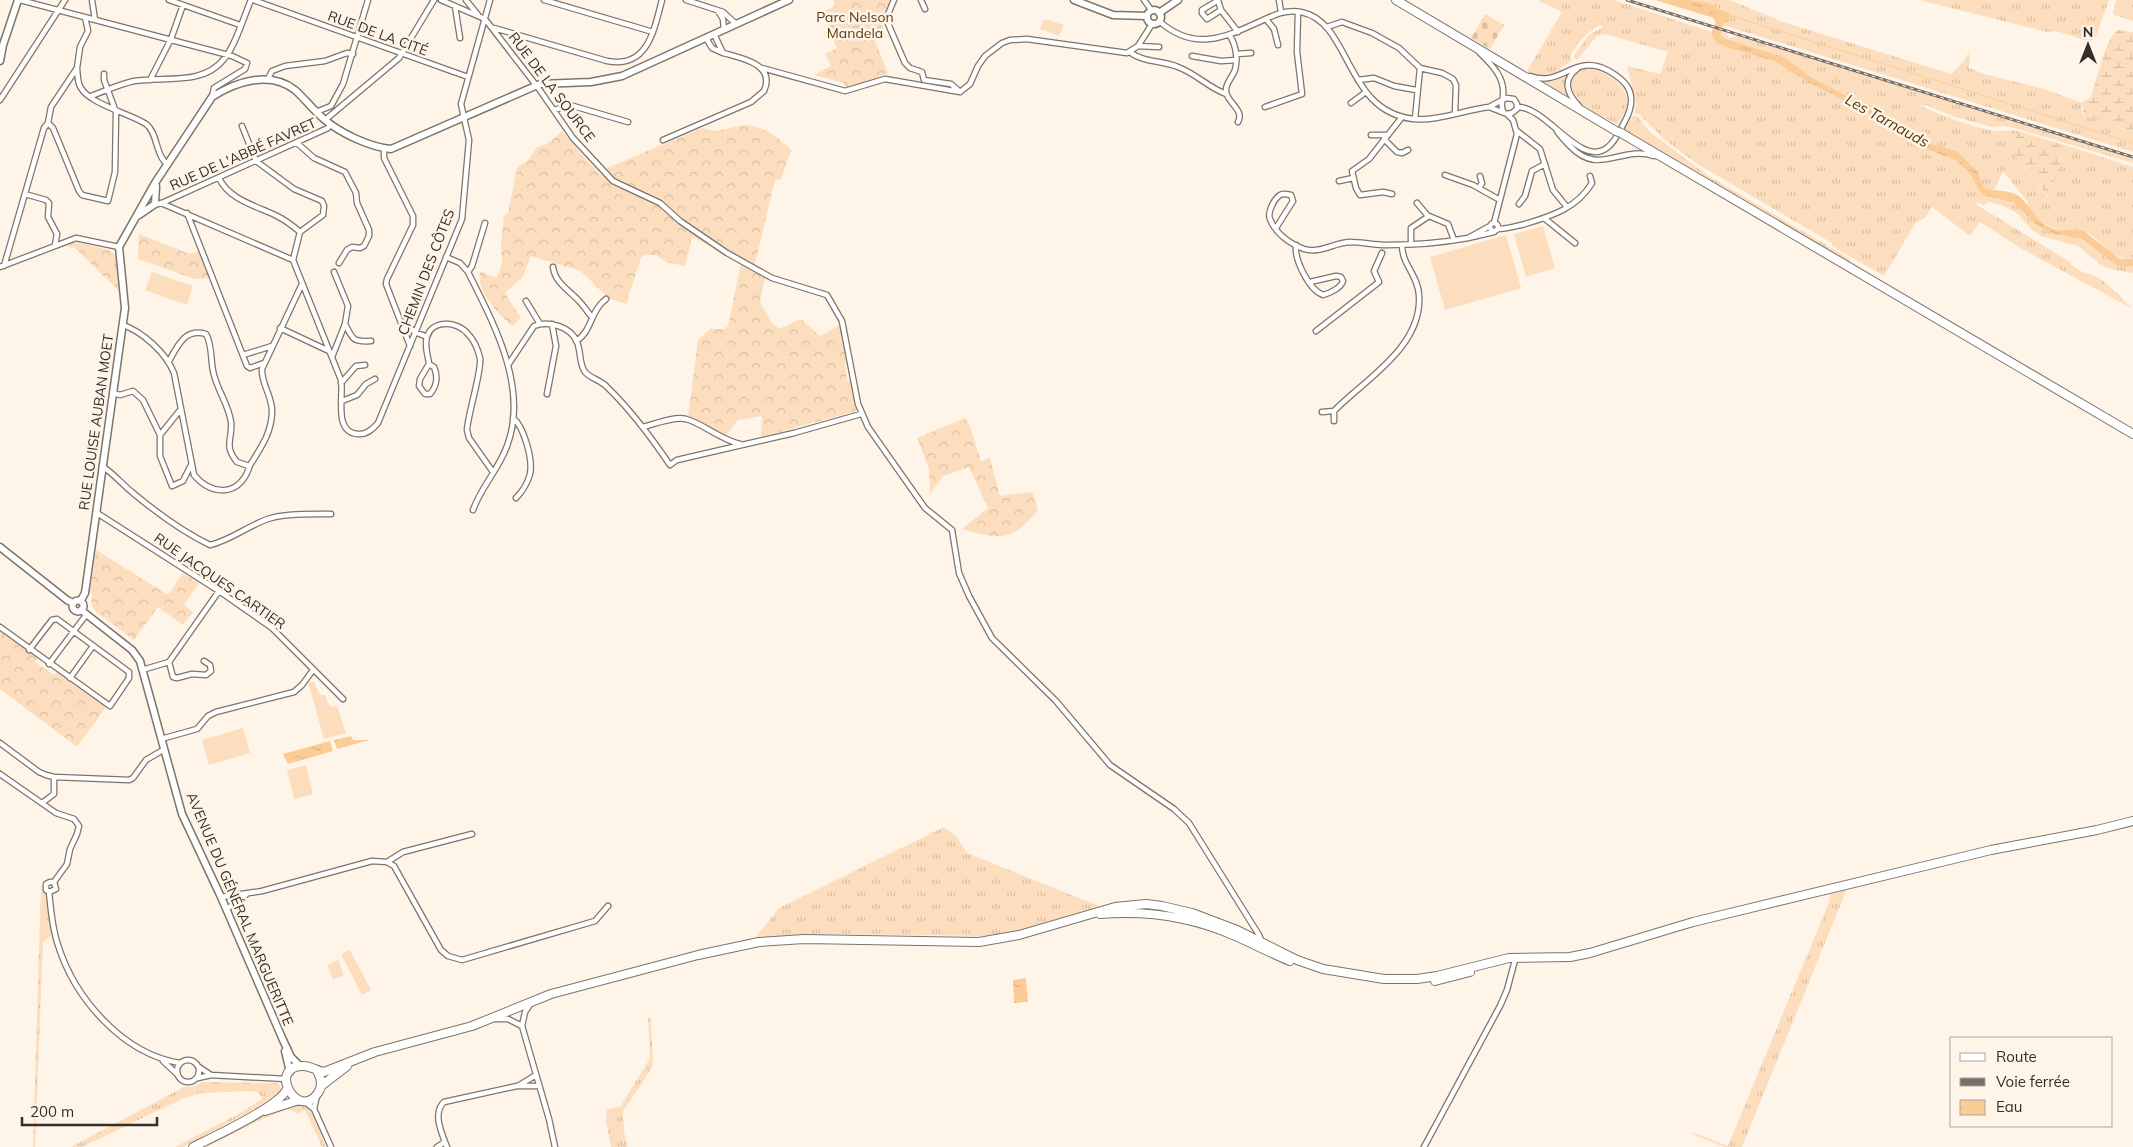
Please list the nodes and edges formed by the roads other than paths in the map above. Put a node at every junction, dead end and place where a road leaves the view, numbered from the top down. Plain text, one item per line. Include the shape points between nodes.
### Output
1 (19, 0) edge
2 (65, 0) edge
3 (92, 0) edge
4 (169, 0) edge
5 (252, 0) edge
6 (368, 0) edge
7 (434, 0) edge
8 (441, 0) edge
9 (466, 0) edge
10 (490, 0) edge
11 (544, 0) edge
12 (662, 0) edge
13 (686, 0) edge
14 (789, 0) edge
15 (894, 0) edge
16 (921, 0) edge
17 (1074, 0) edge
18 (1144, 0) edge
19 (1178, 0) edge
20 (1280, 0) edge
21 (1389, 0) edge
22 (1396, 0) edge
23 (1218, 1) edge
24 (183, 5) junction
25 (455, 6) junction
26 (925, 9) dead end
27 (59, 10) junction
28 (717, 10) junction
29 (1221, 10) junction
30 (1281, 12) junction
31 (1298, 12) junction
32 (1153, 13) junction
33 (479, 16) junction
34 (85, 17) junction
35 (485, 19) junction
36 (1266, 19) junction
37 (95, 20) junction
38 (1155, 22) junction
39 (736, 24) junction
40 (240, 25) junction
41 (1438, 26) junction
42 (493, 27) junction
43 (1327, 27) junction
44 (724, 30) junction
45 (653, 32) junction
46 (1238, 32) junction
47 (714, 34) junction
48 (1230, 36) junction
49 (357, 37) junction
50 (460, 38) dead end
51 (706, 38) junction
52 (171, 39) junction
53 (1278, 45) dead end
54 (1138, 46) junction
55 (1159, 47) dead end
56 (1475, 48) junction
57 (1130, 52) junction
58 (723, 53) junction
59 (353, 54) junction
60 (402, 54) junction
61 (1251, 54) dead end
62 (227, 55) junction
63 (1192, 56) dead end
64 (1236, 57) junction
65 (0, 61) edge
66 (1586, 64) junction
67 (77, 68) junction
68 (762, 68) junction
69 (1420, 68) junction
70 (1514, 71) junction
71 (104, 74) dead end
72 (468, 77) junction
73 (268, 78) junction
74 (150, 80) junction
75 (1358, 80) junction
76 (536, 85) junction
77 (108, 90) junction
78 (1416, 90) junction
79 (960, 92) junction
80 (1366, 92) junction
81 (1226, 94) junction
82 (91, 96) junction
83 (212, 97) junction
84 (0, 100) edge
85 (1502, 102) junction
86 (1350, 103) dead end
87 (1517, 106) junction
88 (1265, 107) dead end
89 (1489, 107) junction
90 (554, 110) junction
91 (116, 112) junction
92 (316, 112) junction
93 (1505, 112) junction
94 (1455, 113) junction
95 (1402, 117) junction
96 (465, 118) junction
97 (1594, 118) junction
98 (1415, 119) junction
99 (328, 122) junction
100 (628, 122) dead end
101 (1238, 122) dead end
102 (48, 123) junction
103 (242, 126) dead end
104 (1556, 128) junction
105 (1517, 131) junction
106 (1371, 135) dead end
107 (1386, 137) junction
108 (663, 140) dead end
109 (297, 143) junction
110 (384, 148) junction
111 (1408, 150) dead end
112 (1663, 159) junction
113 (256, 161) junction
114 (1545, 164) junction
115 (168, 165) junction
116 (1445, 175) dead end
117 (1480, 176) dead end
118 (1590, 176) dead end
119 (219, 178) junction
120 (1353, 178) junction
121 (158, 179) junction
122 (1339, 181) dead end
123 (1479, 188) junction
124 (24, 194) junction
125 (1392, 194) dead end
126 (147, 198) junction
127 (1500, 200) junction
128 (154, 202) junction
129 (162, 203) junction
130 (1417, 203) dead end
131 (1519, 204) dead end
132 (1567, 208) junction
133 (186, 213) junction
134 (1428, 216) junction
135 (1544, 218) junction
136 (131, 222) junction
137 (485, 223) dead end
138 (1492, 224) junction
139 (1276, 228) junction
140 (1496, 230) junction
141 (300, 232) junction
142 (1468, 238) junction
143 (1454, 240) junction
144 (1575, 243) dead end
145 (1411, 244) junction
146 (55, 245) junction
147 (1296, 245) junction
148 (1402, 245) junction
149 (119, 247) junction
150 (1382, 253) dead end
151 (446, 256) junction
152 (293, 260) junction
153 (339, 264) dead end
154 (2, 266) edge
155 (553, 267) dead end
156 (334, 272) dead end
157 (468, 272) junction
158 (1310, 282) junction
159 (302, 284) junction
160 (606, 299) dead end
161 (526, 301) dead end
162 (591, 316) junction
163 (398, 318) junction
164 (420, 321) junction
165 (404, 323) junction
166 (345, 324) junction
167 (540, 324) junction
168 (552, 324) junction
169 (123, 325) junction
170 (280, 328) junction
171 (1316, 331) dead end
172 (414, 333) junction
173 (405, 334) junction
174 (427, 337) junction
175 (371, 341) dead end
176 (576, 341) junction
177 (272, 346) junction
178 (410, 346) junction
179 (330, 351) junction
180 (243, 355) junction
181 (332, 357) junction
182 (169, 361) junction
183 (264, 363) junction
184 (430, 364) junction
185 (365, 365) dead end
186 (508, 365) junction
187 (375, 379) dead end
188 (342, 383) junction
189 (113, 393) junction
190 (547, 394) dead end
191 (342, 401) junction
192 (181, 409) junction
193 (1334, 411) junction
194 (1322, 412) dead end
195 (861, 414) junction
196 (513, 418) junction
197 (1334, 421) dead end
198 (643, 427) junction
199 (160, 434) junction
200 (2133, 434) edge
201 (743, 444) junction
202 (191, 465) junction
203 (102, 466) junction
204 (249, 466) junction
205 (493, 472) junction
206 (516, 498) dead end
207 (473, 510) dead end
208 (96, 513) junction
209 (331, 514) dead end
210 (0, 547) edge
211 (219, 591) junction
212 (81, 600) junction
213 (73, 603) junction
214 (84, 613) junction
215 (0, 627) edge
216 (73, 631) junction
217 (93, 646) junction
218 (29, 650) junction
219 (204, 661) dead end
220 (168, 662) junction
221 (50, 664) junction
222 (142, 670) junction
223 (313, 670) junction
224 (70, 678) junction
225 (343, 699) dead end
226 (161, 739) junction
227 (0, 743) edge
228 (163, 750) junction
229 (0, 774) edge
230 (54, 777) junction
231 (42, 803) junction
232 (2133, 823) edge
233 (472, 834) dead end
234 (387, 862) junction
235 (54, 882) junction
236 (49, 892) junction
237 (249, 893) junction
238 (221, 897) junction
239 (608, 906) dead end
240 (226, 909) junction
241 (1260, 944) junction
242 (1530, 957) junction
243 (1515, 960) junction
244 (535, 999) junction
245 (486, 1021) junction
246 (522, 1026) junction
247 (282, 1040) junction
248 (162, 1060) junction
249 (355, 1060) junction
250 (180, 1063) junction
251 (300, 1066) junction
252 (199, 1067) junction
253 (317, 1071) junction
254 (177, 1074) junction
255 (211, 1075) junction
256 (288, 1075) junction
257 (536, 1075) junction
258 (198, 1078) junction
259 (517, 1086) junction
260 (539, 1086) junction
261 (287, 1089) junction
262 (319, 1090) junction
263 (302, 1100) junction
264 (314, 1109) junction
265 (252, 1117) junction
266 (446, 1144) edge
267 (194, 1147) edge
268 (331, 1147) edge
269 (437, 1147) edge
270 (555, 1147) edge
271 (1424, 1147) edge

1 - 27 street
1 - 65 street
2 - 27 street
3 - 37 street
4 - 24 street
5 - 40 street
5 - 49 street, RUE DE LA CITÉ
6 - 49 street
7 - 60 street, RUE DE L'ABBÉ FAVRET
8 - 25 street, RUE DE LA SOURCE
9 - 33 street
10 - 35 street, CHEMIN DES CÔTES
11 - 45 street
12 - 45 street
13 - 28 street
14 - 39 street
15 - 79 street via 886,18 905,63 922,72 924,80 951,84
16 - 26 street
17 - 32 street via 1113,15
18 - 32 street
19 - 32 street
20 - 30 street
21 - 41 main road
22 - 41 main road
23 - 29 street
23 - 29 street via 1202,13 1207,19
24 - 40 street
24 - 52 street
25 - 33 street, RUE DE LA SOURCE
25 - 50 street
27 - 34 street
27 - 84 street
28 - 39 street
28 - 44 street via 723,19
29 - 46 street
30 - 31 street
30 - 36 street
31 - 43 street via 1312,16
31 - 88 street via 1297,52 1302,94
32 - 38 street via 1148,20
32 - 38 street via 1161,17
33 - 35 street, RUE DE LA SOURCE
34 - 37 street
34 - 67 street via 88,31 80,47
35 - 42 street, RUE DE LA SOURCE
35 - 72 street, CHEMIN DES CÔTES
36 - 46 street
36 - 53 street via 1274,29
37 - 52 street
38 - 48 street via 1191,38 1212,40
38 - 54 street
39 - 44 street
40 - 62 street
41 - 56 main road
42 - 45 street via 618,62 640,55
42 - 76 street, RUE DE LA SOURCE
43 - 69 street via 1342,22 1377,35 1399,48
43 - 75 street
44 - 47 street
46 - 48 street
47 - 51 street
47 - 58 street
48 - 64 street
49 - 59 street
49 - 60 street, RUE DE LA CITÉ
51 - 58 street via 714,50
51 - 76 street via 622,76 591,82
52 - 62 street
52 - 74 street
54 - 55 street
54 - 57 street
56 - 70 main road
56 - 85 street via 1499,76
57 - 79 street via 1027,39 1010,40 985,56 970,84
57 - 81 street via 1184,69
58 - 68 street via 754,62
59 - 73 street via 285,66 272,71
59 - 92 street via 334,102
60 - 72 street, RUE DE LA CITÉ
60 - 99 street, RUE DE L'ABBÉ FAVRET
61 - 64 street
62 - 74 street via 206,74
62 - 83 street via 247,63 245,69 214,88
63 - 64 street via 1221,61
64 - 81 street
66 - 70 street via 1543,80
66 - 97 street via 1572,72 1568,89 1573,100
66 - 104 street via 1602,67 1623,81 1631,101 1627,118 1610,146 1597,152 1584,150
67 - 82 street via 83,92
67 - 102 street via 51,107
68 - 79 street via 845,91 884,79
68 - 108 street via 766,83 759,97
69 - 78 street
69 - 94 street via 1442,73 1455,81
70 - 97 main road
71 - 77 street
72 - 96 street, CHEMIN DES CÔTES via 461,104
73 - 83 street via 249,81
73 - 92 street via 294,89
74 - 77 street via 131,81
75 - 78 street via 1374,78
75 - 80 street
76 - 90 street, RUE DE LA SOURCE
76 - 96 street
77 - 82 street
77 - 91 street
78 - 98 street
80 - 86 street
80 - 95 street via 1383,108
81 - 101 street via 1239,112
82 - 91 street
83 - 115 street
85 - 87 street via 1512,98
85 - 89 street
85 - 93 street
87 - 93 street via 1514,112
87 - 104 street via 1539,114
89 - 93 street
89 - 94 street
90 - 100 street via 570,105
90 - 195 street, RUE DE LA SOURCE via 573,138 613,181 660,203 727,253 772,278 827,295 842,321
91 - 102 street via 115,172 108,201 82,195
91 - 115 street via 149,127 162,159
92 - 99 street
93 - 105 street
94 - 98 street
95 - 98 street
95 - 107 street
96 - 110 street via 399,147
96 - 151 street, CHEMIN DES CÔTES via 469,140 462,219
97 - 112 main road
99 - 109 street, RUE DE L'ABBÉ FAVRET via 328,128
99 - 110 street
102 - 124 street
103 - 113 street
104 - 112 street via 1578,155 1589,160 1640,153
105 - 114 street via 1540,149
105 - 127 street
106 - 107 street
107 - 111 street via 1397,152
107 - 120 street via 1365,163 1352,169
109 - 113 street, RUE DE L'ABBÉ FAVRET
109 - 153 street via 314,158 345,172 369,230 364,246 347,250
110 - 163 street via 384,158 413,216 411,230 386,279 386,289
112 - 200 main road
113 - 119 street, RUE DE L'ABBÉ FAVRET
113 - 141 street via 294,189 322,201 323,215
114 - 131 street via 1532,171 1525,196
114 - 132 street via 1553,190
115 - 121 street
116 - 123 street
117 - 123 street
118 - 132 street via 1592,183
119 - 129 street, RUE DE L'ABBÉ FAVRET
119 - 141 street via 234,196 279,217
120 - 122 street
120 - 125 street via 1360,195
121 - 126 street
121 - 128 street
123 - 127 street
124 - 146 street via 49,203 48,217 56,234
124 - 154 street
126 - 128 street via 151,196
126 - 136 street
127 - 138 street
128 - 129 street
128 - 136 street
129 - 133 street
130 - 134 street
132 - 135 street
133 - 152 street
133 - 180 street
134 - 143 street via 1448,224
134 - 145 street via 1411,228
135 - 140 street
135 - 144 street
136 - 149 street
137 - 157 street
138 - 140 street via 1498,226
138 - 142 street
139 - 139 street via 1269,217 1270,211 1279,195 1291,195 1293,202
139 - 147 street
140 - 142 street
141 - 152 street
142 - 143 street
143 - 145 street
145 - 148 street
146 - 149 street via 76,238
146 - 154 street
147 - 148 street via 1313,250 1347,242
147 - 158 street via 1299,265
148 - 193 street via 1403,258 1419,290 1415,321 1388,364
149 - 169 street, RUE LOUISE AUBAN MOET via 125,308
150 - 171 street via 1374,271 1379,282
151 - 157 street via 460,263
151 - 164 street, CHEMIN DES CÔTES
152 - 159 street
155 - 162 street via 561,283
156 - 166 street via 348,306
157 - 186 street
158 - 158 street via 1318,294 1323,295 1342,285 1343,281 1336,276
159 - 170 street
159 - 179 street
160 - 162 street
161 - 167 street
162 - 176 street via 584,334
163 - 165 street
163 - 173 street
164 - 165 street
164 - 172 street, CHEMIN DES CÔTES
165 - 172 street
166 - 175 street via 352,338 358,342
166 - 181 street
167 - 168 street
167 - 186 street via 531,328
168 - 176 street via 561,327
168 - 190 street via 556,346
169 - 182 street via 135,329
169 - 189 street, RUE LOUISE AUBAN MOET
170 - 177 street
170 - 179 street
172 - 173 street
172 - 174 street
172 - 178 street, CHEMIN DES CÔTES
173 - 178 street
174 - 184 street
174 - 205 street via 433,328 446,324 462,328 475,344 480,366 467,430 469,438
176 - 198 street via 586,372 607,386
177 - 180 street
177 - 183 street
178 - 191 street, CHEMIN DES CÔTES via 374,428 368,433 350,431 342,421
179 - 181 street
180 - 183 street via 250,368
181 - 188 street
182 - 192 street
182 - 204 street via 185,336 194,332 206,334 210,340 214,378 231,420 229,444 237,462
183 - 204 street via 261,374 272,402 270,425 266,440
184 - 184 street via 420,379 419,386 425,394 433,390 437,376
185 - 188 street via 356,366
186 - 196 street
187 - 191 street
188 - 191 street
189 - 199 street via 120,395 133,391 143,400
189 - 203 street, RUE LOUISE AUBAN MOET
192 - 199 street
192 - 202 street
193 - 194 street
193 - 197 street
195 - 201 street
195 - 241 street, RUE DE LA SOURCE via 925,508 953,533 959,572 992,638 1056,701 1118,772 1174,809 1189,823 1259,935
196 - 205 street via 507,446
196 - 206 street via 523,432 530,470
198 - 201 street via 686,419 720,437
198 - 201 street via 670,465 676,460
199 - 202 street via 160,456 172,486 183,481
202 - 204 street via 201,483 210,489 220,490 238,484
203 - 208 street, RUE LOUISE AUBAN MOET
203 - 209 street via 184,531 210,545 274,517
205 - 207 street
208 - 211 street, RUE JACQUES CARTIER
208 - 212 street, RUE LOUISE AUBAN MOET via 85,593
210 - 213 street
211 - 220 street
211 - 223 street, RUE JACQUES CARTIER via 272,628
212 - 213 street
212 - 214 street
213 - 214 street, AVENUE DU GÉNÉRAL MARGUERITTE via 74,610
214 - 216 street
214 - 222 street, AVENUE DU GÉNÉRAL MARGUERITTE via 132,650
215 - 218 street
216 - 217 street
216 - 218 street via 57,619 52,620
216 - 221 street
217 - 224 street
217 - 224 street via 129,672 129,678 110,706
218 - 221 street
219 - 220 street via 210,665 210,674 177,678 173,677
220 - 222 street
221 - 224 street
222 - 226 street, AVENUE DU GÉNÉRAL MARGUERITTE
223 - 225 street, RUE JACQUES CARTIER
223 - 226 street via 294,692 216,712 197,729
226 - 228 street, AVENUE DU GÉNÉRAL MARGUERITTE
227 - 230 street via 39,772
228 - 230 street via 146,760 130,780
228 - 238 street, AVENUE DU GÉNÉRAL MARGUERITTE via 182,814
229 - 231 street
230 - 231 street via 54,794
231 - 235 street via 56,813 74,819 79,826 67,864
232 - 242 main road via 1991,850 1693,922 1590,953 1570,957
233 - 234 street via 403,852
234 - 237 street via 372,861
234 - 239 street via 394,866 442,950 454,959 462,960 595,921
235 - 236 street via 56,889
235 - 236 street via 46,884
236 - 248 street via 58,946 77,987 91,1006 122,1036
237 - 238 street
237 - 240 street
238 - 240 street, AVENUE DU GÉNÉRAL MARGUERITTE
240 - 247 street, AVENUE DU GÉNÉRAL MARGUERITTE
241 - 242 main road via 1319,968 1384,979 1426,978 1500,960
241 - 243 main road via 1316,970 1352,980 1389,984 1436,981
241 - 244 main road via 1192,913 1162,906 1127,905 1090,912 1019,935 979,942 804,939 759,942
242 - 243 main road
243 - 271 street via 1500,1006
244 - 245 main road
244 - 246 street via 525,1012
245 - 246 street via 508,1019
245 - 249 main road
246 - 257 street
247 - 251 street, AVENUE DU GÉNÉRAL MARGUERITTE
247 - 256 street, AVENUE DU GÉNÉRAL MARGUERITTE
248 - 250 street
248 - 254 street
249 - 253 main road via 324,1072
249 - 262 main road
250 - 252 street via 190,1060
250 - 254 street
251 - 253 main road via 309,1066
251 - 256 main road
252 - 255 street
252 - 258 street
253 - 262 main road via 321,1080
254 - 258 street via 184,1082
255 - 256 street
255 - 258 street
256 - 261 main road
257 - 259 street
257 - 260 street
259 - 260 street
259 - 266 street via 449,1100 439,1107
260 - 270 street
261 - 263 main road via 291,1096
261 - 265 main road
262 - 263 main road via 309,1100
262 - 264 street
263 - 264 street
263 - 265 main road
264 - 268 street
265 - 267 main road
266 - 269 street

